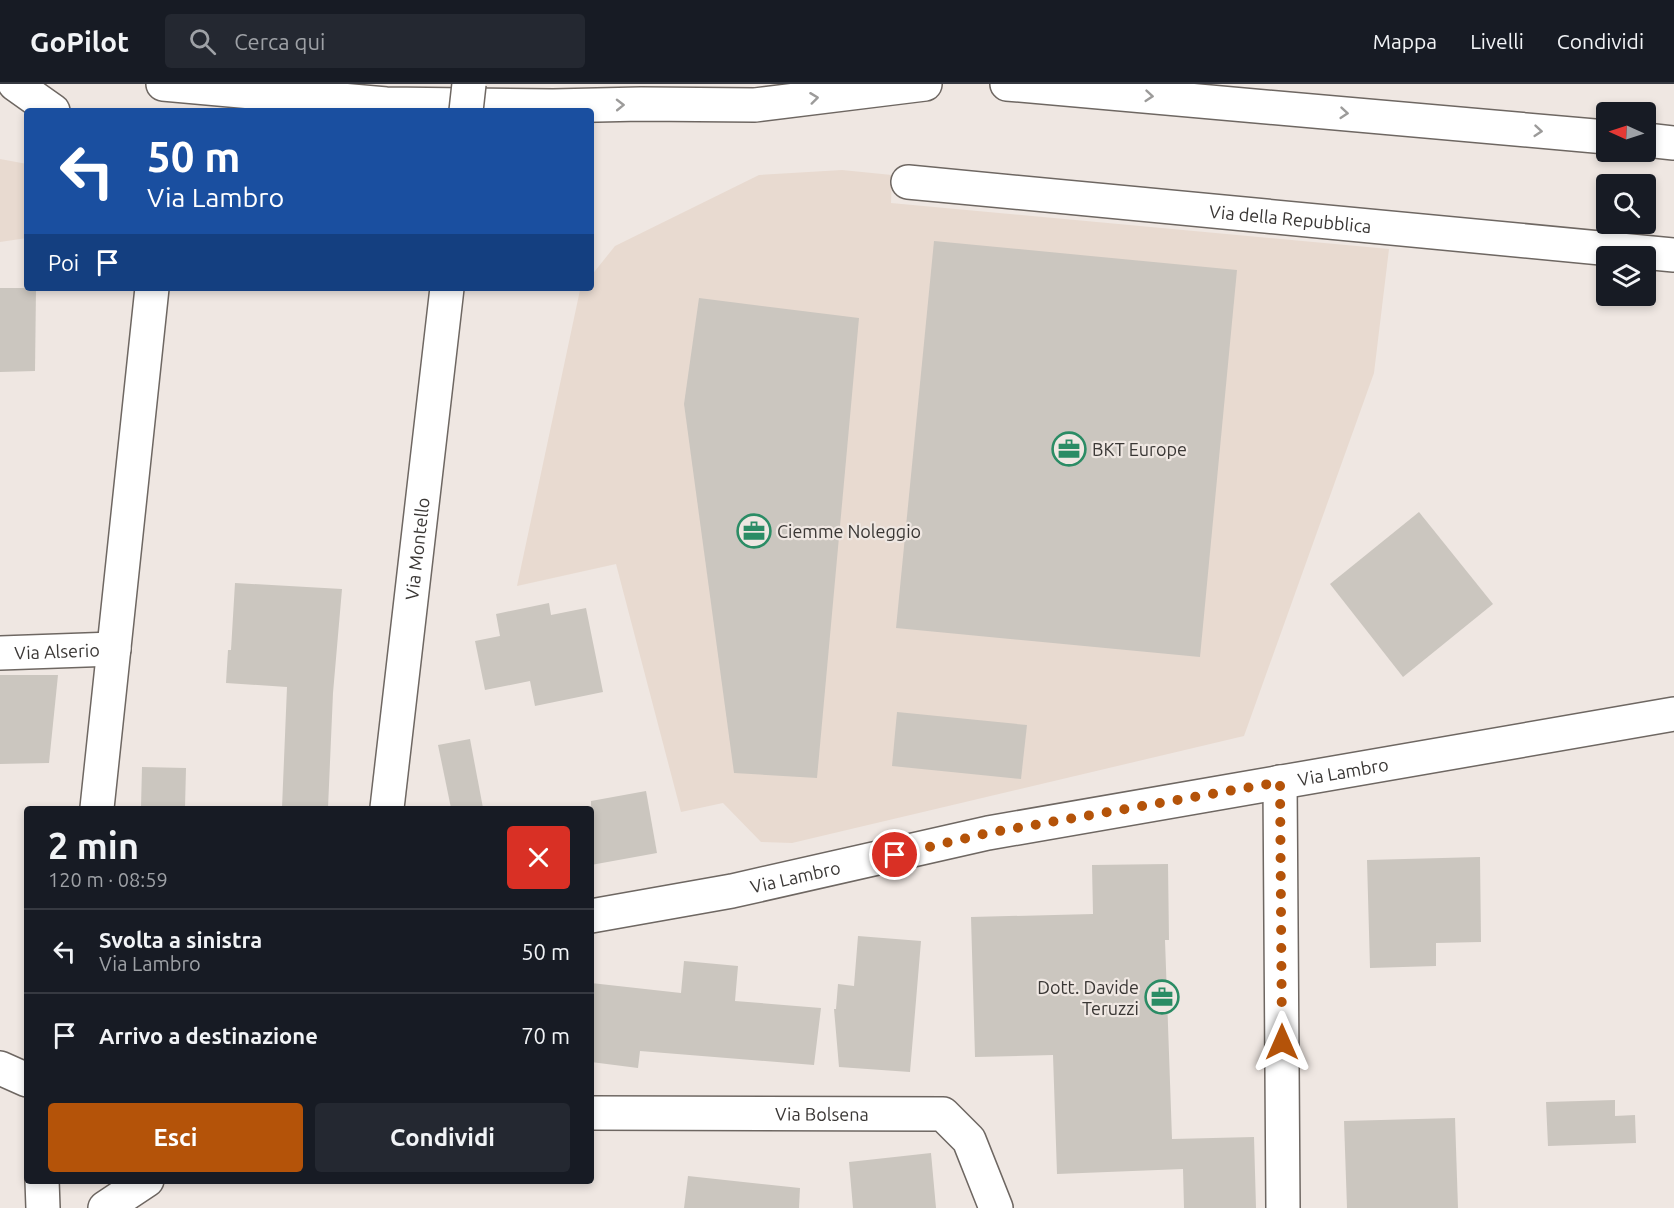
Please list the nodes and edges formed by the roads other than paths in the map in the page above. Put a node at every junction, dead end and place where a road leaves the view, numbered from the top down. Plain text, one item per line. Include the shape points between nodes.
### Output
1 (15, 84) edge
2 (163, 84) edge
3 (469, 84) edge
4 (925, 84) edge
5 (1007, 84) edge
6 (341, 106) edge
7 (48, 108) edge
8 (466, 108) edge
9 (1596, 136) edge
10 (1656, 141) edge
11 (1674, 142) edge
12 (908, 182) dead end
13 (1674, 255) edge
14 (152, 291) edge
15 (447, 291) edge
16 (114, 649) junction
17 (0, 653) edge
18 (1674, 714) edge
19 (1280, 782) junction
20 (97, 806) edge
21 (387, 806) edge
22 (594, 915) edge
23 (594, 1113) edge
24 (42, 1184) edge
25 (141, 1184) edge
26 (43, 1208) edge
27 (105, 1208) edge
28 (996, 1208) edge
29 (1283, 1208) edge

1 - 7 main road
2 - 6 main road
3 - 8 main road, bridge
6 -> 4 main road via 755,105
5 -> 9 main road
10 - 11 main road
12 - 13 main road, Via della Repubblica
14 - 16 main road
15 - 21 main road, Via Montello
16 - 17 main road, Via Alserio
16 - 20 main road
18 - 19 main road, Via Lambro
19 - 22 main road, Via Lambro via 988,833 732,891
19 - 29 main road
23 - 28 main road, Via Bolsena via 943,1114 969,1140
24 - 26 main road
25 - 27 main road

